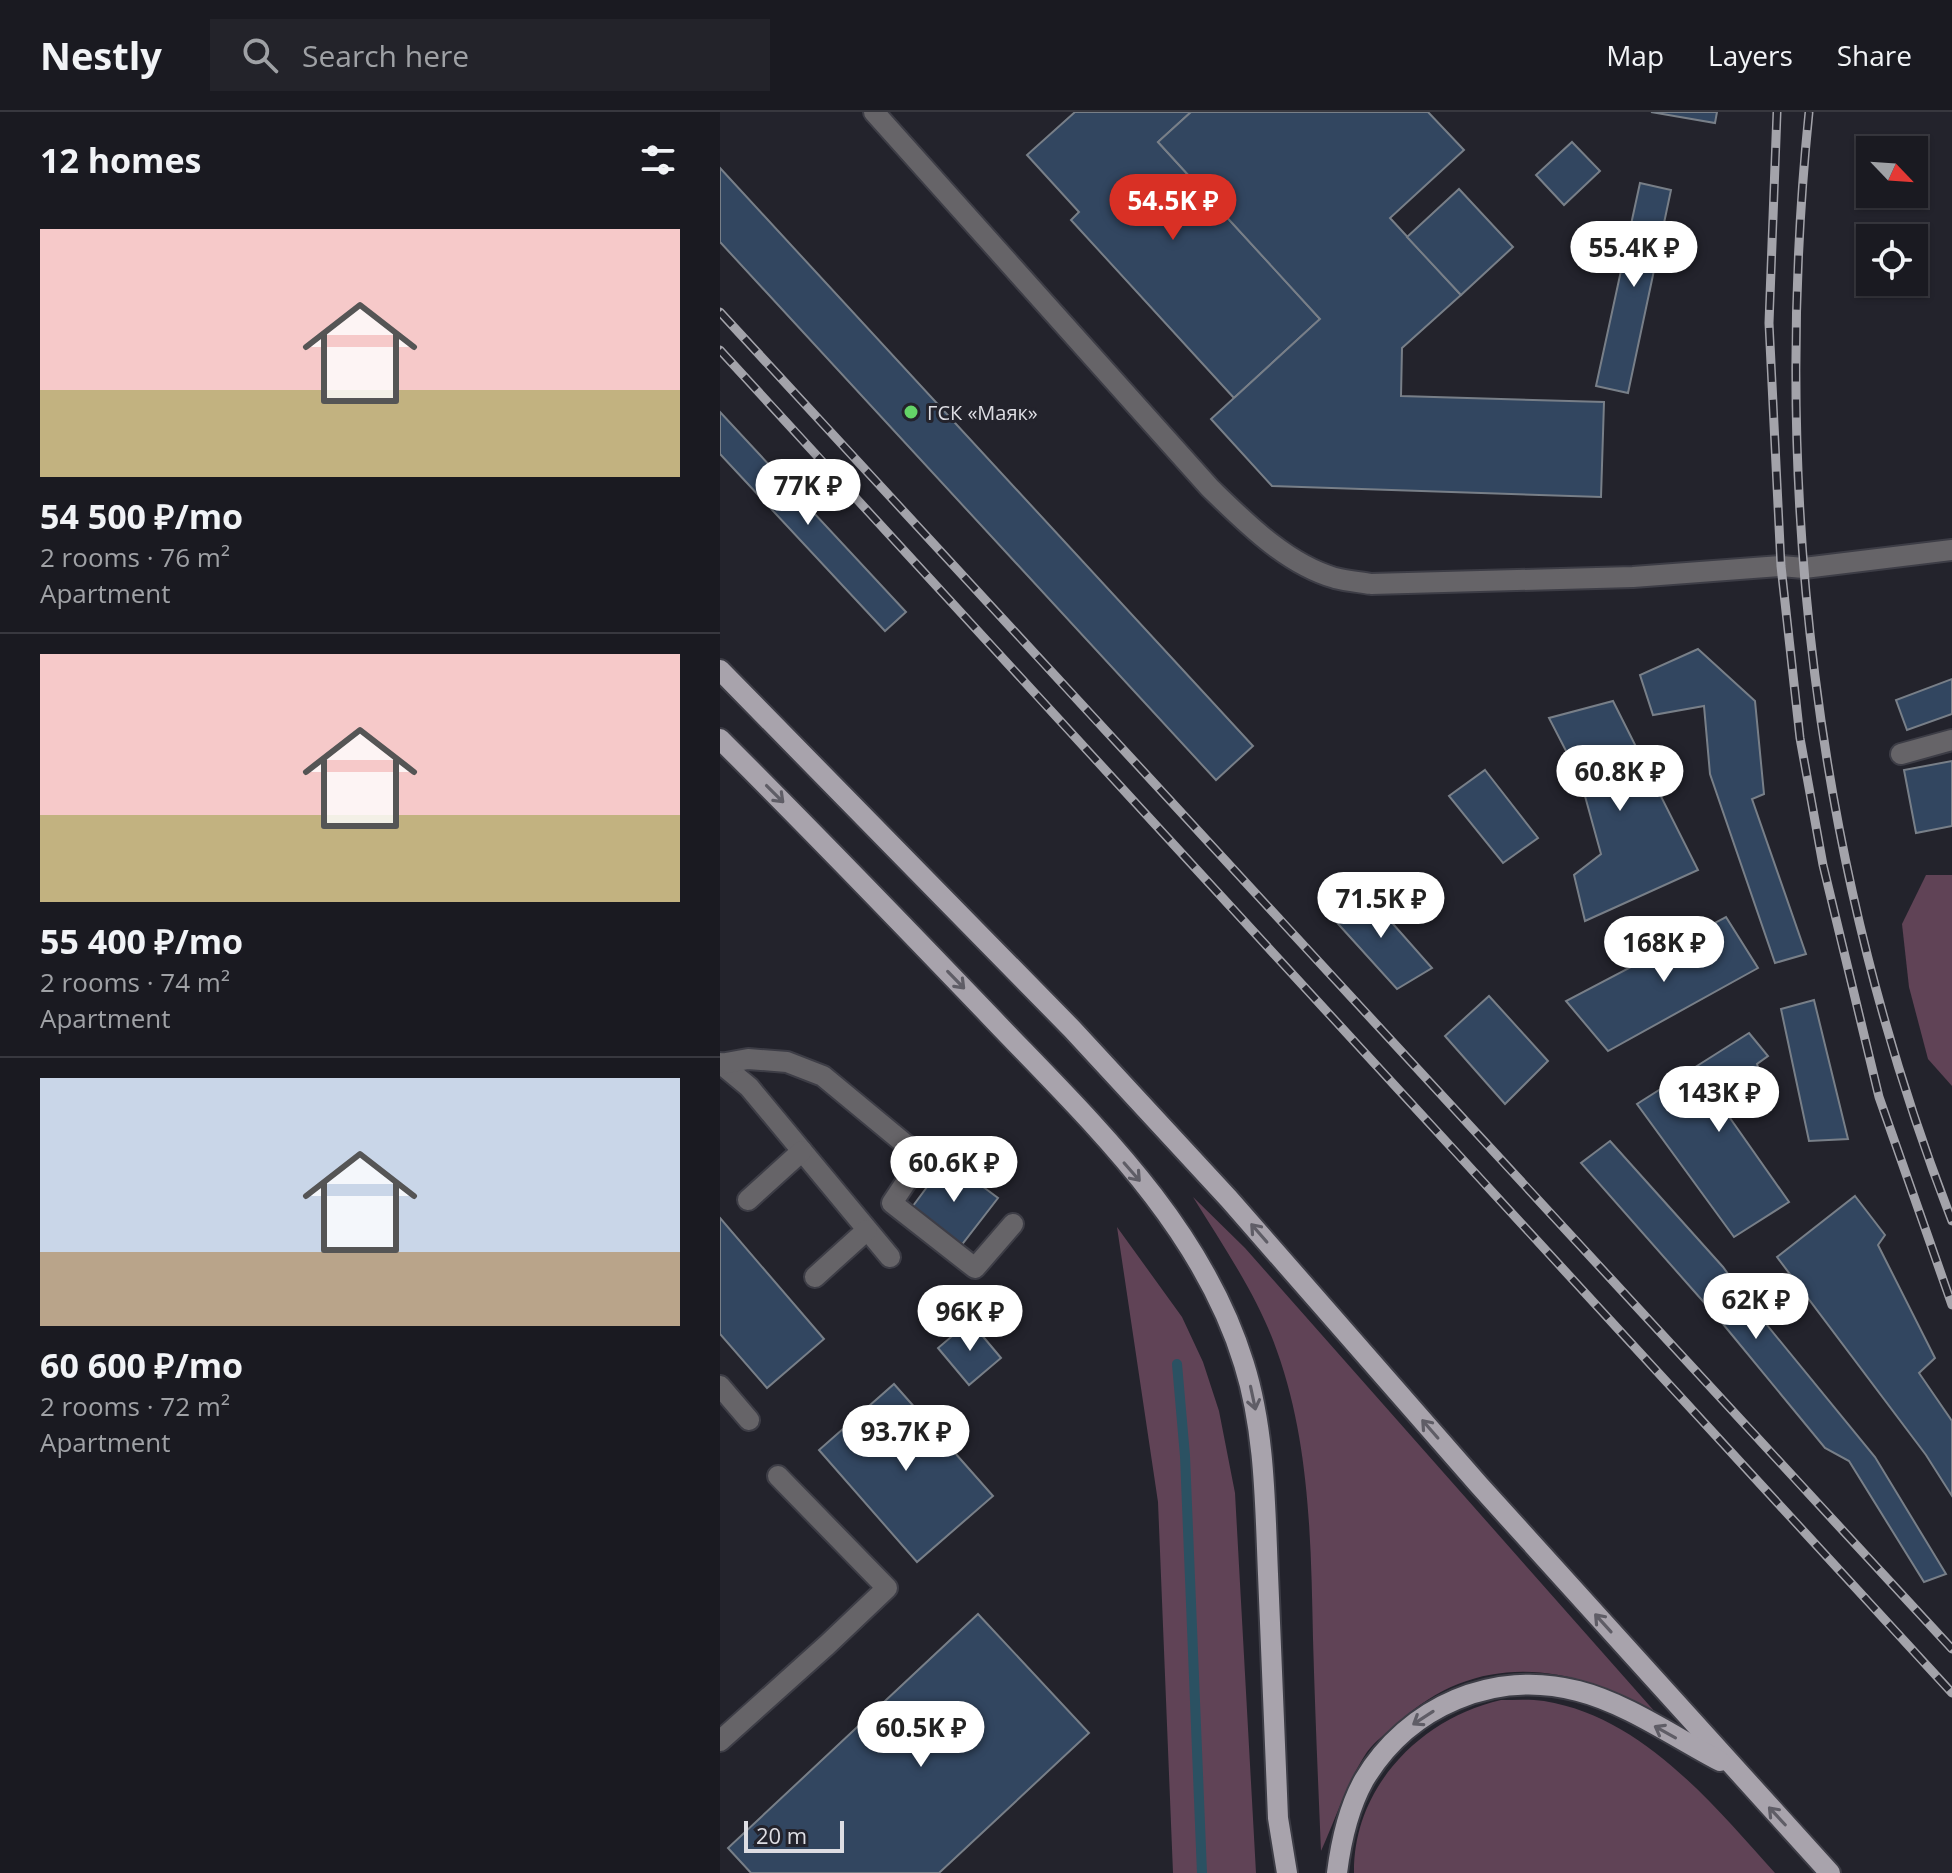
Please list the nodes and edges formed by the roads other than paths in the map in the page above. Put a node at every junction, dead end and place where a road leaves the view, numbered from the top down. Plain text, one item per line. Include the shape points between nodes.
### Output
1 (874, 112) edge
2 (1952, 550) edge
3 (720, 670) edge
4 (720, 739) edge
5 (1952, 740) edge
6 (1901, 754) dead end
7 (721, 1064) edge
8 (802, 1151) junction
9 (748, 1200) dead end
10 (1013, 1224) dead end
11 (867, 1230) junction
12 (890, 1257) dead end
13 (815, 1277) dead end
14 (720, 1386) edge
15 (749, 1420) dead end
16 (778, 1476) dead end
17 (720, 1741) edge
18 (1734, 1769) junction
19 (1287, 1873) edge
20 (1337, 1873) edge
21 (1830, 1873) edge

1 - 2 street via 1210,488 1285,552 1333,577 1371,584 1633,577 1804,568
18 -> 3 main road via 1229,1199 1072,1029
4 -> 19 main road via 1070,1100 1168,1214 1225,1308 1253,1398 1263,1470 1278,1818
5 - 6 street
7 - 8 street via 749,1087
7 - 10 street via 748,1059 787,1062 823,1076 922,1158 892,1203 975,1268
8 - 9 street
8 - 11 street
11 - 12 street
11 - 13 street
14 - 15 street
16 - 17 street via 887,1588
18 -> 20 main road via 1580,1691 1526,1684 1477,1691 1447,1702 1409,1727 1378,1760 1344,1829
21 -> 18 main road

